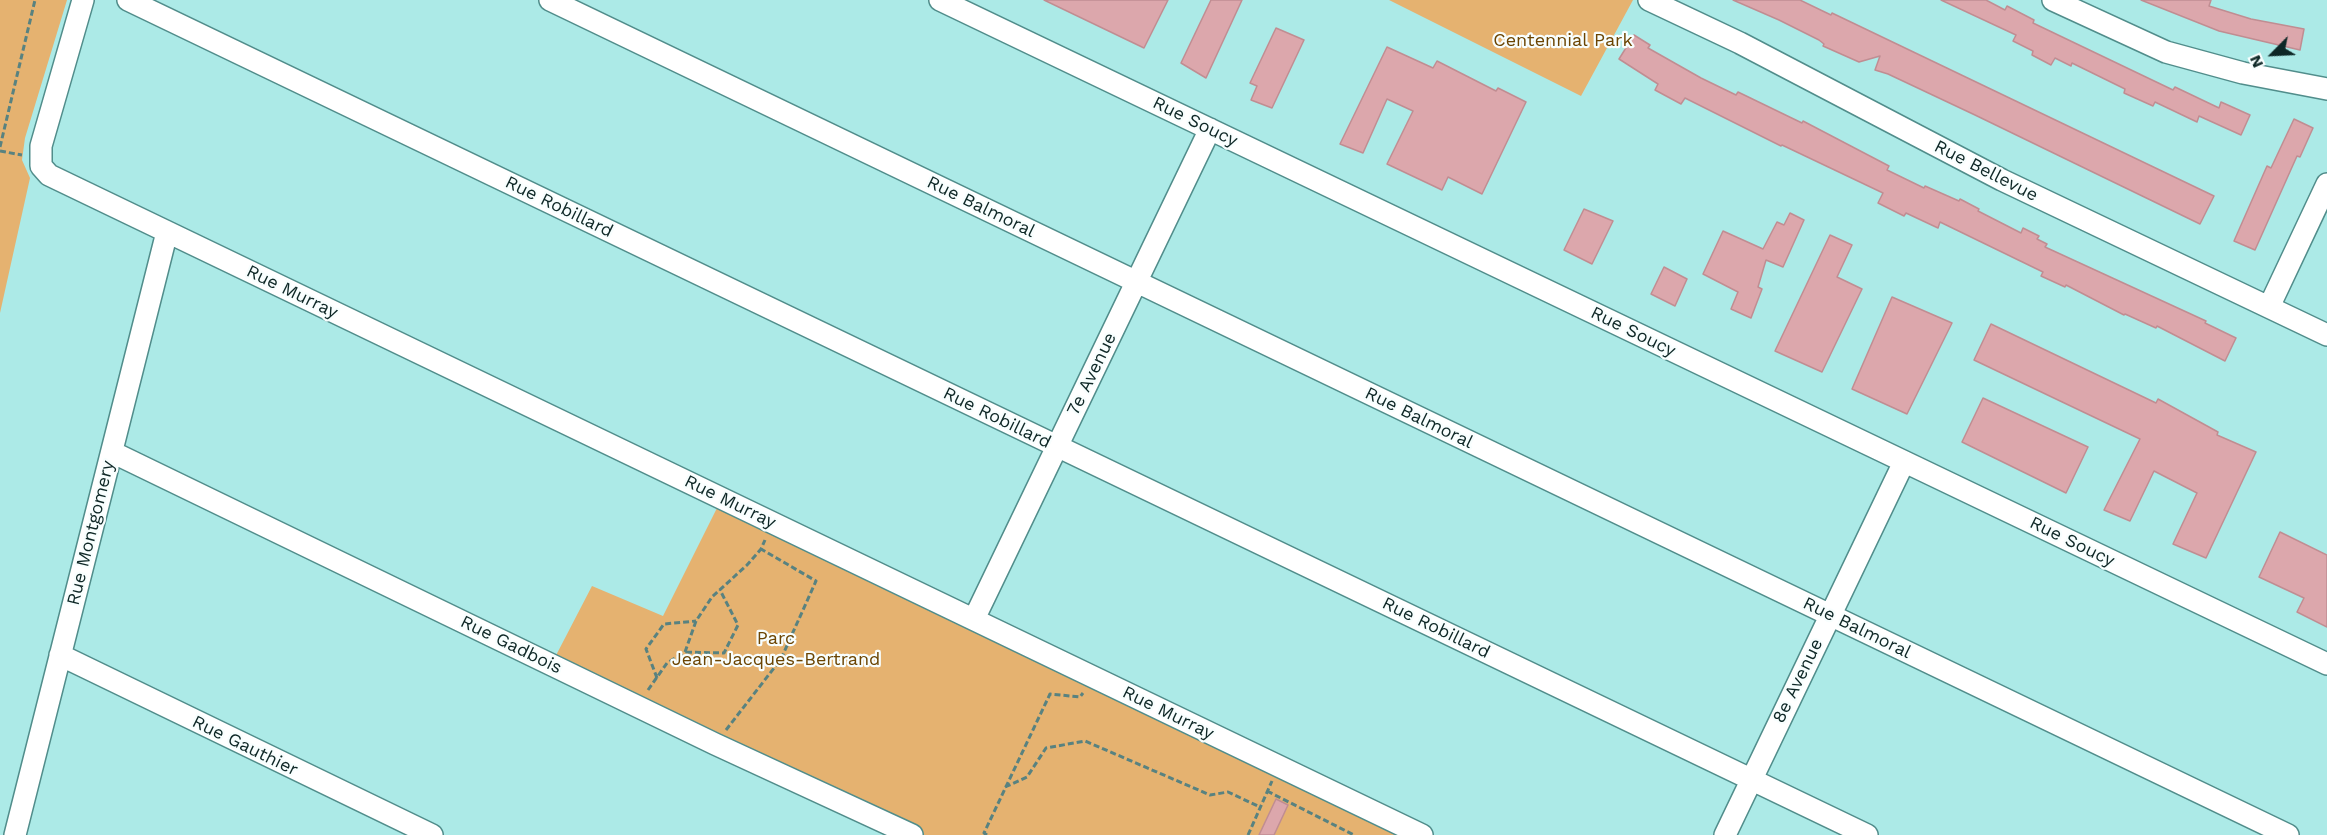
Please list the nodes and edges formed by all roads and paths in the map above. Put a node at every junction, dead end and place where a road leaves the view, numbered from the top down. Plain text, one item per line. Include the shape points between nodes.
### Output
1 (35, 0) edge
2 (83, 0) edge
3 (128, 0) edge
4 (550, 0) edge
5 (940, 0) edge
6 (1649, 0) edge
7 (2053, 0) edge
8 (2327, 89) edge
9 (1210, 129) junction
10 (0, 147) edge
11 (2327, 184) edge
12 (168, 232) junction
13 (1136, 282) junction
14 (2269, 308) junction
15 (2327, 335) edge
16 (1057, 447) junction
17 (112, 452) junction
18 (1904, 462) junction
19 (773, 522) junction
20 (761, 549) junction
21 (720, 590) junction
22 (1830, 615) junction
23 (974, 619) junction
24 (696, 621) junction
25 (685, 652) junction
26 (60, 655) junction
27 (2327, 664) edge
28 (657, 678) junction
29 (1095, 678) junction
30 (637, 706) junction
31 (714, 744) junction
32 (1279, 766) junction
33 (1751, 779) junction
34 (1005, 787) junction
35 (1268, 791) junction
36 (1260, 807) junction
37 (15, 835) edge
38 (432, 835) edge
39 (912, 835) edge
40 (987, 835) edge
41 (1248, 835) edge
42 (1354, 835) edge
43 (1422, 835) edge
44 (1725, 835) edge
45 (1867, 835) edge
46 (2288, 835) edge

1 - 10 path
2 - 12 street, Rue Murray via 41,146 41,166 49,176
3 - 16 street, Rue Robillard
4 - 13 street, Rue Balmoral
5 - 9 street, Rue Soucy
6 - 14 street, Rue Bellevue via 1740,43 2002,180
7 - 8 street via 2166,52 2243,74
9 - 13 street, 7e Avenue
9 - 18 street, Rue Soucy
11 - 14 street
12 - 17 street, Rue Montgomery
12 - 19 street, Rue Murray
13 - 16 street, 7e Avenue
13 - 22 street, Rue Balmoral
14 - 15 street, Rue Bellevue
16 - 23 street, 7e Avenue
16 - 33 street, Rue Robillard
17 - 26 street, Rue Montgomery
17 - 30 street, Rue Gadbois
18 - 22 street, 8e Avenue
18 - 27 street, Rue Soucy
19 - 20 path
19 - 23 street, Rue Murray
20 - 21 path
20 - 31 path via 816,581 781,660
21 - 24 path
21 - 25 path via 738,626 724,653
22 - 33 street, 8e Avenue
22 - 46 street, Rue Balmoral
23 - 29 street, Rue Murray
24 - 25 path
24 - 28 path via 664,624 646,649
25 - 28 path via 667,663
26 - 37 street, Rue Montgomery
26 - 38 street, Rue Gauthier
28 - 30 path
29 - 32 street, Rue Murray
29 - 34 path via 1080,698 1050,694
30 - 31 street, Rue Gadbois
31 - 39 street, Rue Gadbois
32 - 35 path
32 - 43 street, Rue Murray
33 - 44 street, 8e Avenue
33 - 45 street, Rue Robillard
34 - 36 path via 1027,777 1046,748 1085,741 1210,795 1228,792
34 - 40 path via 984,833
35 - 36 path
35 - 42 path
36 - 41 path

